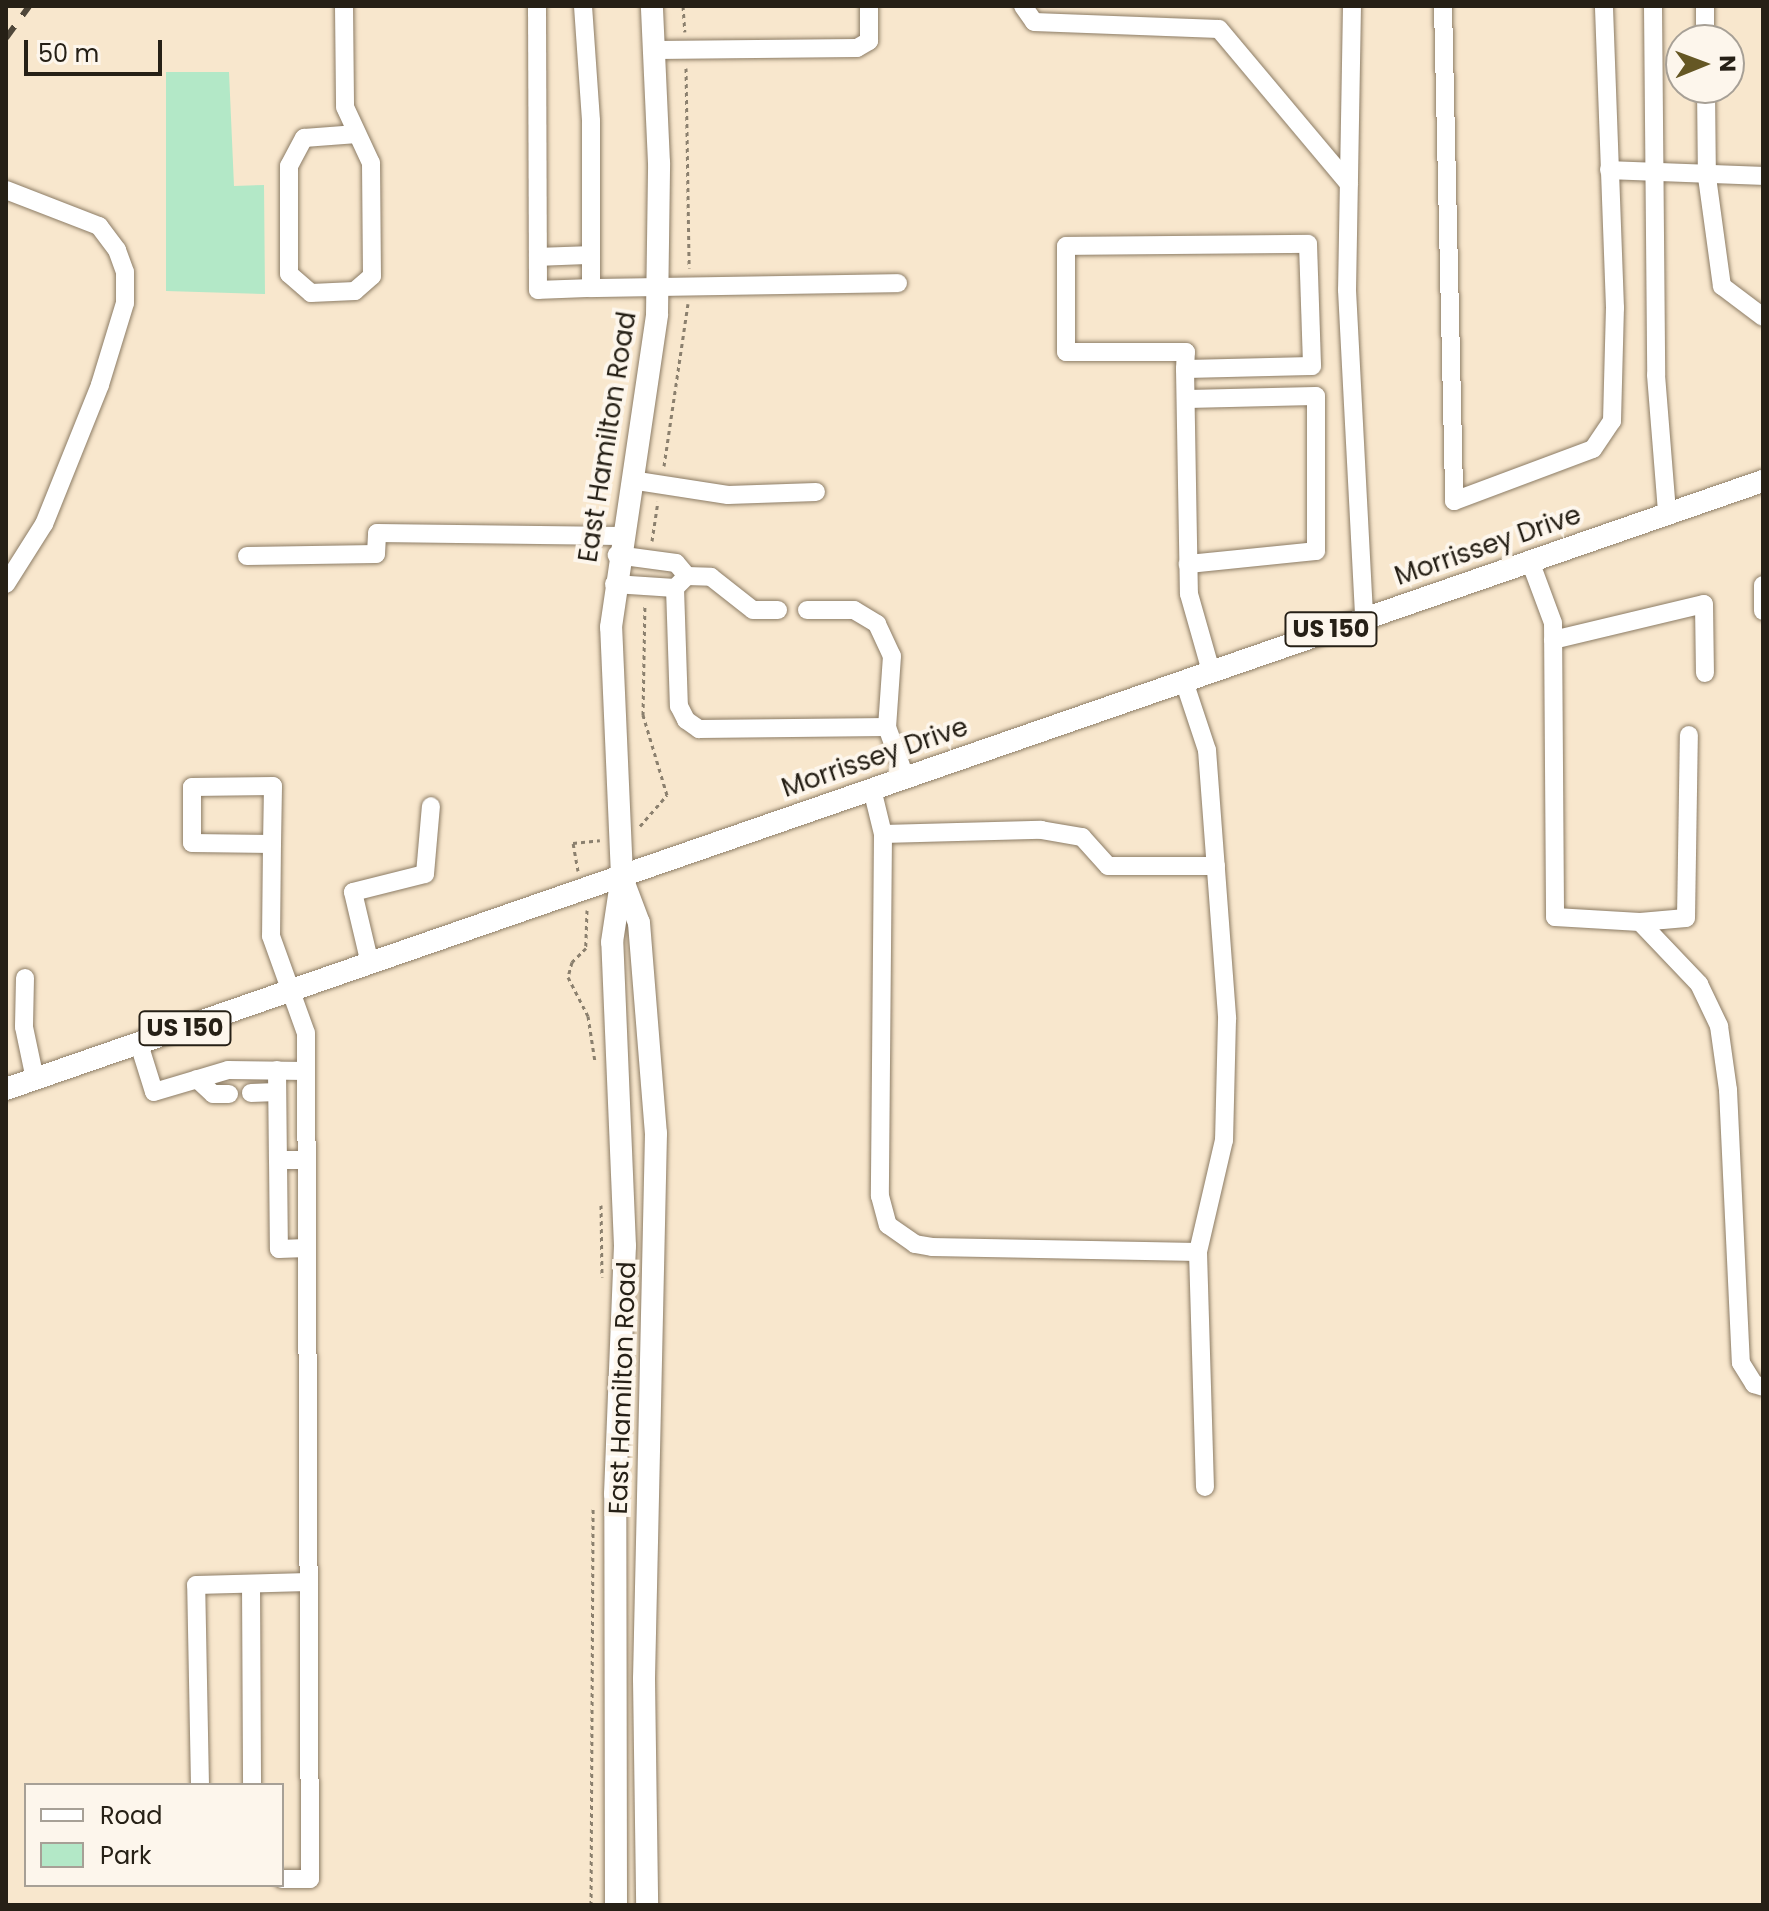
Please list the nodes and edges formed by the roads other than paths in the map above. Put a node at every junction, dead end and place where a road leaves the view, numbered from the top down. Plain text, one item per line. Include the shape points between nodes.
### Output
1 (344, 6) edge
2 (537, 6) edge
3 (583, 6) edge
4 (652, 6) edge
5 (869, 6) edge
6 (1023, 6) edge
7 (1352, 6) edge
8 (1443, 6) edge
9 (1604, 6) edge
10 (1653, 6) edge
11 (656, 50) junction
12 (1706, 104) edge
13 (357, 134) junction
14 (1609, 170) junction
15 (1654, 173) junction
16 (1763, 176) edge
17 (1707, 177) junction
18 (1349, 184) junction
19 (6, 190) edge
20 (591, 255) junction
21 (538, 257) junction
22 (898, 283) dead end
23 (658, 287) junction
24 (591, 288) junction
25 (1763, 317) edge
26 (1185, 369) junction
27 (1186, 399) junction
28 (631, 480) junction
29 (1763, 481) edge
30 (816, 492) dead end
31 (1667, 513) junction
32 (619, 546) junction
33 (247, 556) dead end
34 (1530, 561) junction
35 (1188, 564) junction
36 (681, 582) junction
37 (6, 584) edge
38 (614, 584) junction
39 (1763, 585) edge
40 (778, 610) dead end
41 (807, 610) dead end
42 (1763, 611) edge
43 (1364, 618) junction
44 (1553, 640) junction
45 (1211, 671) junction
46 (1705, 673) dead end
47 (1184, 681) junction
48 (887, 727) junction
49 (1689, 735) dead end
50 (905, 777) junction
51 (872, 789) junction
52 (431, 806) dead end
53 (883, 834) junction
54 (272, 844) junction
55 (1216, 866) junction
56 (622, 876) junction
57 (1640, 922) junction
58 (370, 964) junction
59 (25, 978) dead end
60 (294, 990) junction
61 (139, 1044) junction
62 (277, 1070) junction
63 (306, 1071) junction
64 (35, 1079) junction
65 (197, 1079) junction
66 (6, 1089) edge
67 (277, 1092) junction
68 (251, 1093) dead end
69 (229, 1094) dead end
70 (278, 1160) junction
71 (307, 1160) junction
72 (307, 1248) junction
73 (1198, 1252) junction
74 (1763, 1387) edge
75 (1205, 1487) dead end
76 (309, 1582) junction
77 (251, 1584) junction
78 (200, 1783) edge
79 (252, 1783) edge
80 (284, 1879) edge
81 (616, 1905) edge
82 (647, 1905) edge

1 - 13 lane via 345,107
2 - 21 lane
3 - 20 lane
4 - 11 main road, East Hamilton Road
5 - 11 lane via 869,41 857,48
6 - 18 lane via 1034,22 1219,29
7 - 18 lane
8 - 14 lane via 1454,501 1593,449 1612,421 1615,308
9 - 14 lane
10 - 15 lane
11 - 23 main road, East Hamilton Road
12 - 17 lane
13 - 13 lane via 371,163 372,276 355,291 311,293 289,274 289,166 304,138
14 - 15 lane
15 - 17 lane
15 - 31 lane via 1656,375
16 - 17 lane
17 - 25 lane via 1722,286
18 - 43 lane via 1347,290
19 - 37 lane via 99,226 125,272 125,303 100,385 44,524
20 - 21 lane
20 - 24 lane
21 - 24 lane via 538,290
22 - 23 lane
23 - 24 lane
23 - 28 main road, East Hamilton Road
26 - 26 lane via 1312,366 1308,244 1066,246 1066,352 1186,352
26 - 27 lane
27 - 35 lane
27 - 35 lane via 1316,396 1316,551
28 - 30 lane via 728,495
28 - 32 main road, East Hamilton Road
29 - 31 main road, Morrissey Drive / US 150
31 - 34 main road, Morrissey Drive / US 150
32 - 33 lane via 377,533 376,554
32 - 36 lane via 676,563
32 - 38 main road, East Hamilton Road
34 - 43 main road, Morrissey Drive / US 150
34 - 44 lane via 1553,623
35 - 45 lane via 1195,625
36 - 38 lane
36 - 40 lane via 711,577 753,610
36 - 48 lane via 679,706 699,729
38 - 56 main road, East Hamilton Road via 611,691
39 - 42 lane
41 - 48 lane via 854,610 877,624 892,656
43 - 45 main road, Morrissey Drive / US 150
44 - 46 lane via 1704,604
44 - 57 lane via 1555,917
45 - 47 main road, Morrissey Drive / US 150
47 - 50 main road, Morrissey Drive / US 150
47 - 55 lane via 1207,750
48 - 50 lane
49 - 57 lane via 1686,918
50 - 51 main road, Morrissey Drive / US 150
51 - 53 lane
51 - 56 main road, Morrissey Drive / US 150
52 - 58 lane via 425,874 353,892
53 - 55 lane via 1041,830 1082,837 1108,866
53 - 73 lane via 880,1196 888,1225 915,1244 932,1247
54 - 54 lane via 273,786 192,787 192,843
54 - 60 lane via 271,936
55 - 73 lane via 1227,1019 1224,1140
56 - 58 main road, Morrissey Drive / US 150
56 - 81 main road, East Hamilton Road via 612,942 625,1231 615,1494
56 - 82 main road, East Hamilton Road via 639,923 656,1133 644,1679
57 - 74 lane via 1699,984 1719,1026 1728,1090 1741,1363 1754,1384
58 - 60 main road, Morrissey Drive / US 150
59 - 64 lane via 24,1027
60 - 61 main road, Morrissey Drive / US 150
60 - 63 lane via 306,1033
61 - 64 main road, Morrissey Drive / US 150
61 - 65 lane via 154,1092
62 - 63 lane
62 - 65 lane via 228,1070
62 - 67 lane
63 - 71 lane
64 - 66 main road, Morrissey Drive / US 150
65 - 69 lane via 213,1094
67 - 68 lane
67 - 70 lane
70 - 71 lane
70 - 72 lane via 279,1249
71 - 72 lane
72 - 76 lane
73 - 75 lane
76 - 77 lane
76 - 80 lane via 310,1879
77 - 78 lane via 196,1585
77 - 79 lane

